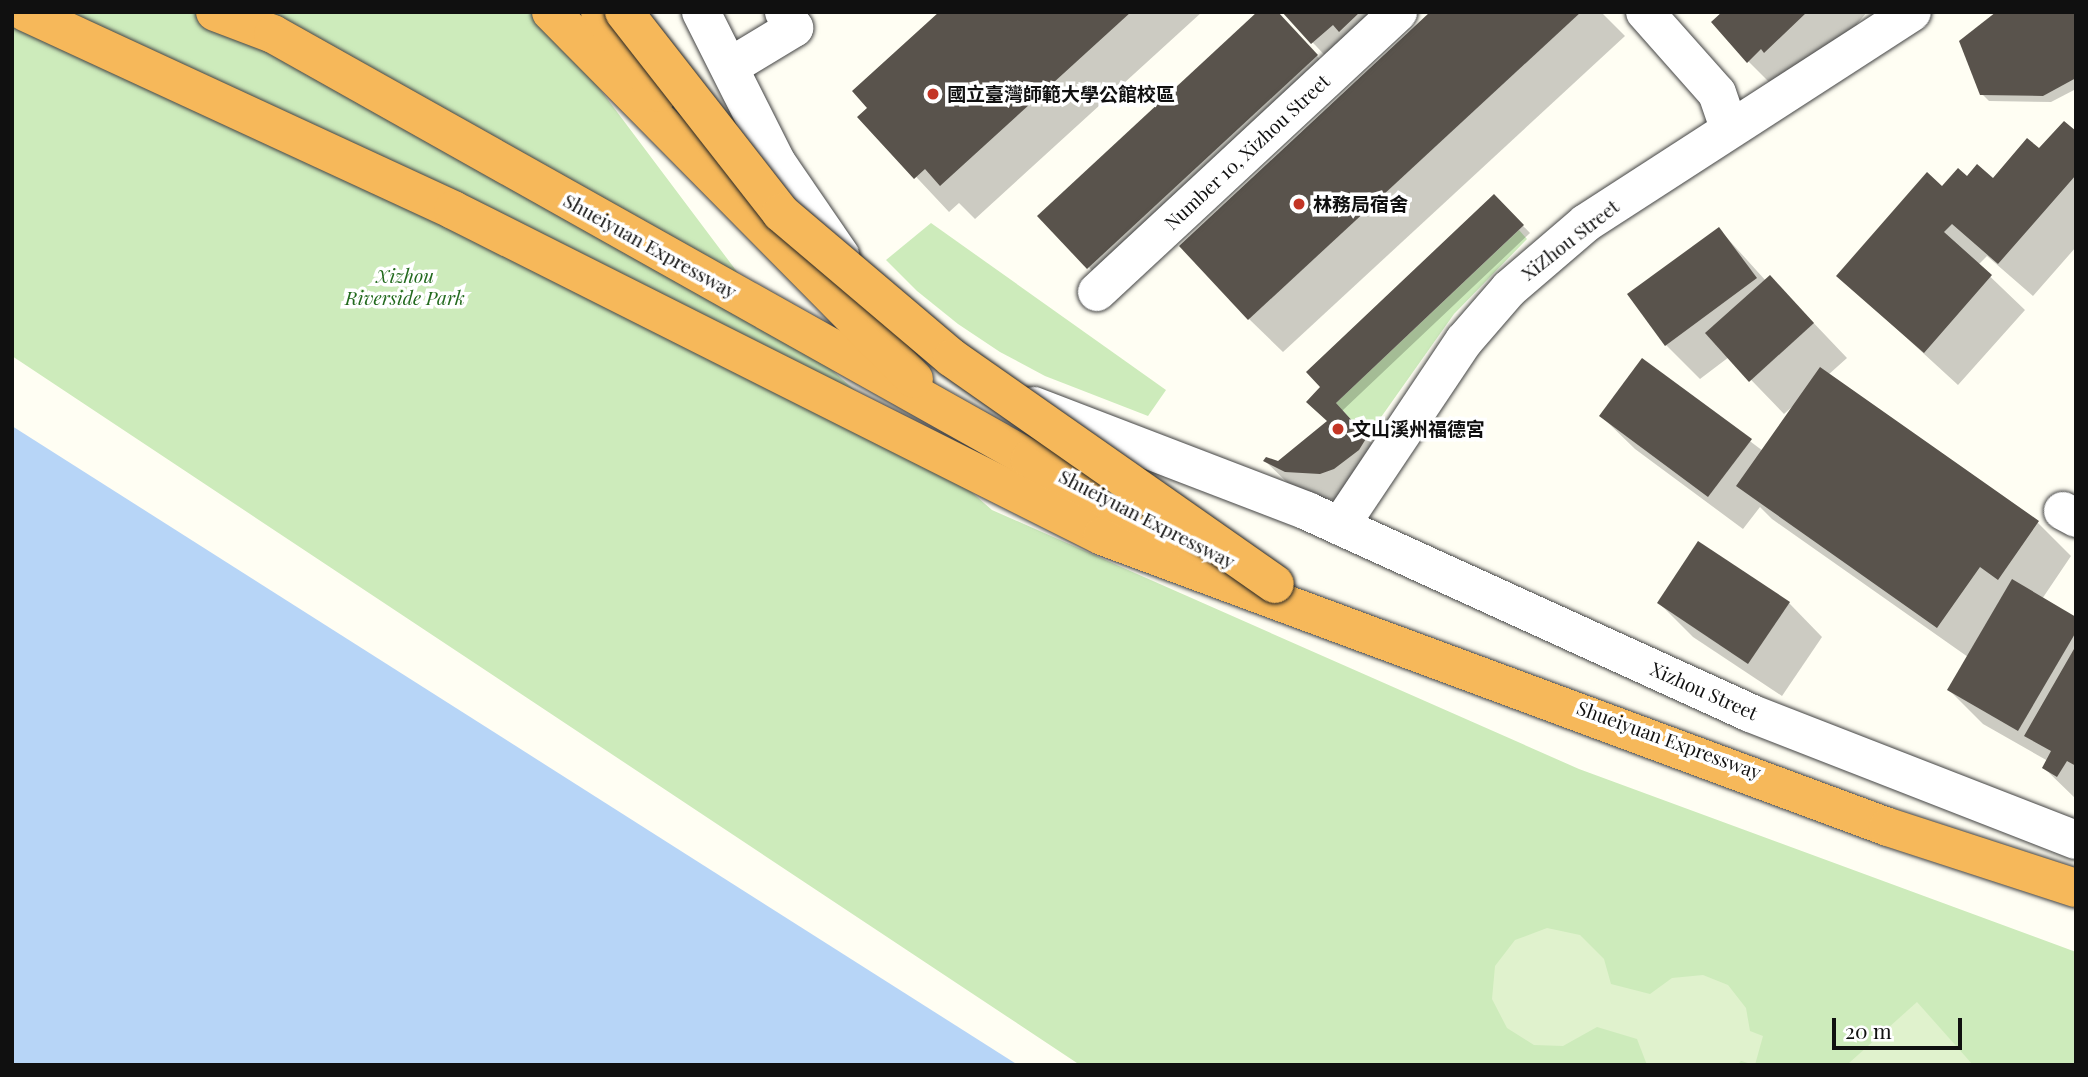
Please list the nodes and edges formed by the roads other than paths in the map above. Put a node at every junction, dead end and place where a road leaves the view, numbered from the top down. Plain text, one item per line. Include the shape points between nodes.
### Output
1 (25, 12) edge
2 (215, 12) edge
3 (551, 12) edge
4 (600, 12) edge
5 (624, 12) edge
6 (701, 12) edge
7 (784, 12) edge
8 (1398, 12) edge
9 (1645, 12) edge
10 (1912, 12) edge
11 (731, 66) junction
12 (1729, 128) junction
13 (732, 194) junction
14 (1097, 292) dead end
15 (1340, 526) junction
16 (1102, 536) junction
17 (1275, 584) junction
18 (2076, 840) edge
19 (2076, 887) edge

1 - 16 highway via 453,210
2 - 17 highway, Shueiyuan Expressway, bridge via 273,34 1030,459
3 - 13 highway
4 - 13 highway
5 - 17 highway, bridge via 781,213 952,358
6 - 11 street, Xizhou Street
7 - 11 street via 794,28
8 - 14 street, Number 10, Xizhou Street
9 - 12 street via 1717,93
10 - 12 street, XiZhou Street
11 - 15 street, Xizhou Street via 778,163 829,242 881,303 943,353 1039,409
12 - 15 street, XiZhou Street via 1586,223 1509,289 1464,341
13 - 16 highway via 997,461
15 - 18 street, Xizhou Street via 1750,713
16 - 19 highway, Shueiyuan Expressway via 1888,827
17 - 19 highway, Shueiyuan Expressway via 1576,707

